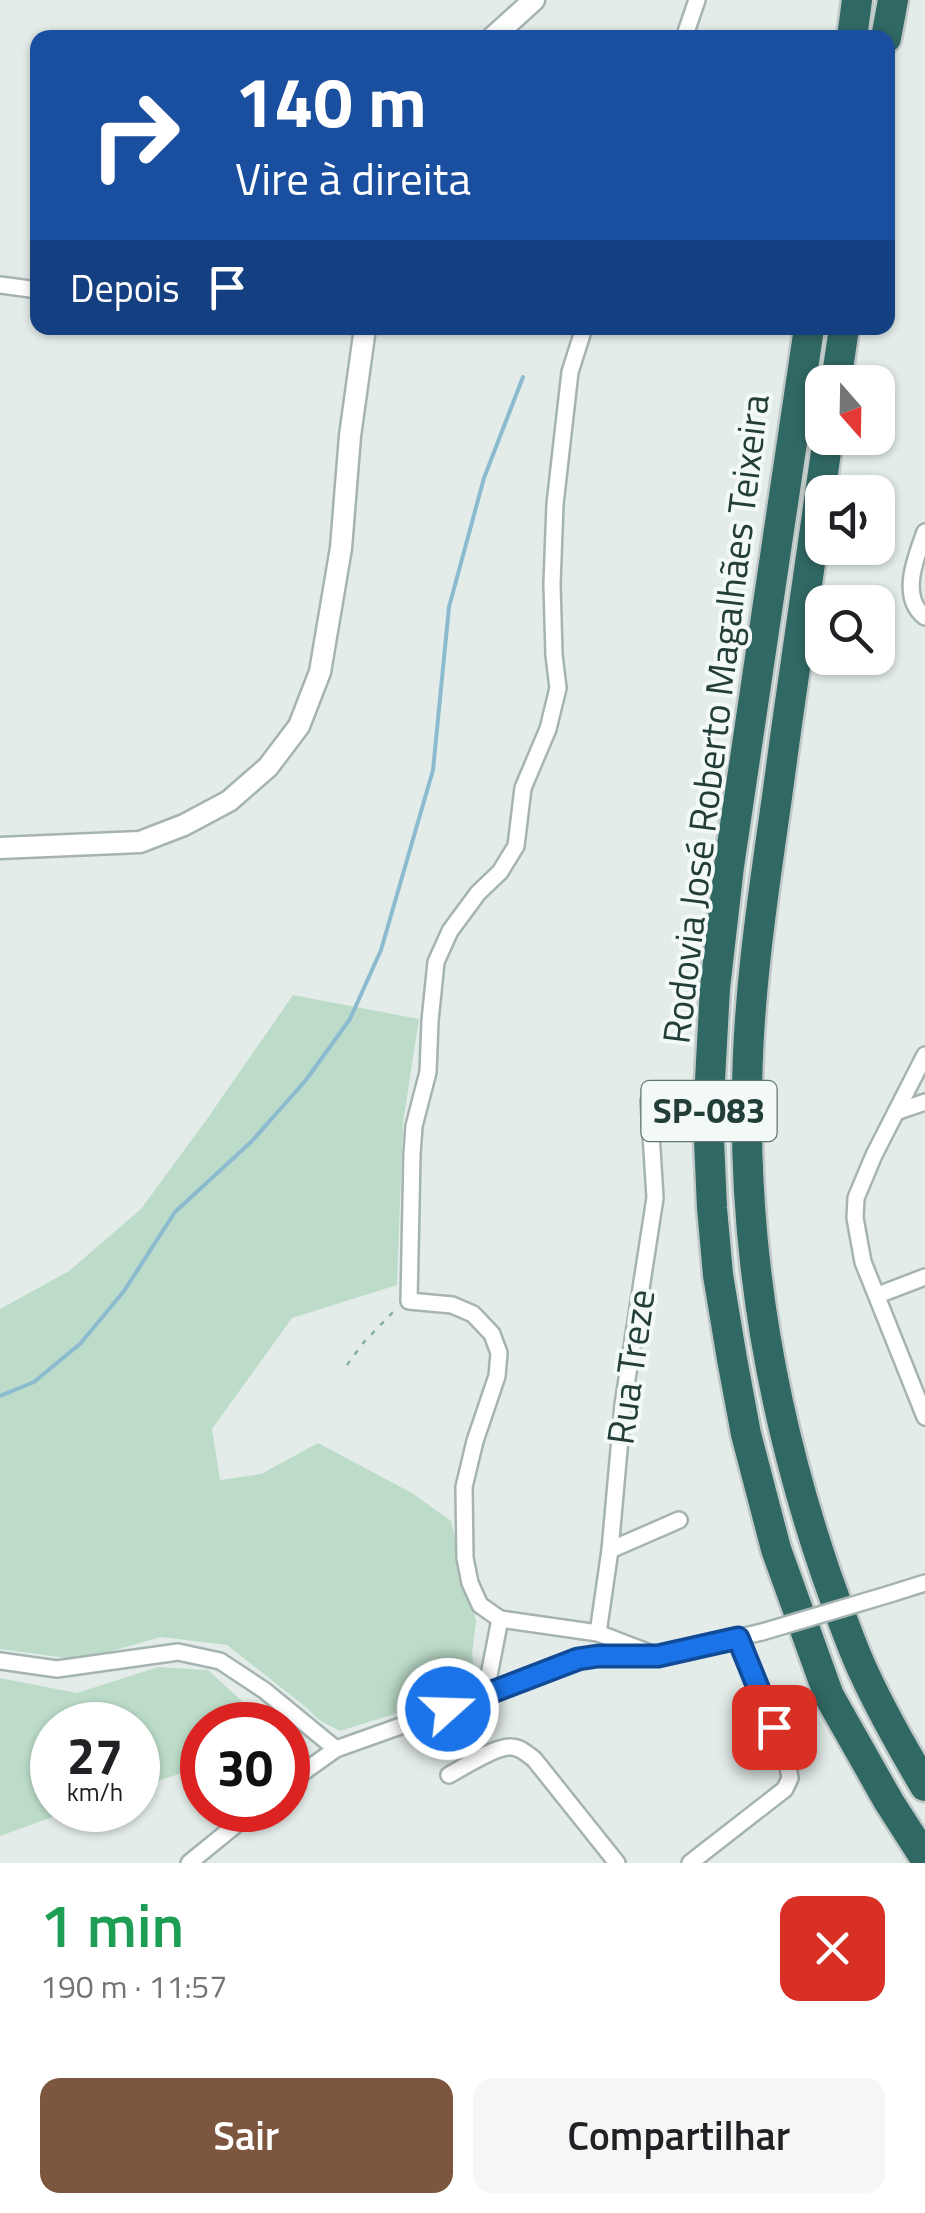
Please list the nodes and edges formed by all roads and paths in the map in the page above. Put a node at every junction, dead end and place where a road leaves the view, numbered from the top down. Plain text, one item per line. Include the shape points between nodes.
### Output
1 (534, 0) edge
2 (697, 0) edge
3 (857, 0) edge
4 (893, 0) edge
5 (501, 30) edge
6 (687, 30) edge
7 (853, 30) edge
8 (887, 30) edge
9 (0, 285) edge
10 (30, 289) edge
11 (364, 335) edge
12 (582, 335) edge
13 (808, 335) edge
14 (843, 335) edge
15 (839, 365) edge
16 (826, 455) edge
17 (925, 532) edge
18 (925, 617) edge
19 (0, 848) edge
20 (925, 1055) edge
21 (649, 1101) dead end
22 (925, 1102) edge
23 (896, 1112) junction
24 (925, 1277) edge
25 (878, 1295) junction
26 (409, 1301) junction
27 (348, 1365) dead end
28 (925, 1417) edge
29 (679, 1520) dead end
30 (610, 1550) junction
31 (925, 1583) edge
32 (500, 1618) junction
33 (598, 1632) junction
34 (738, 1638) junction
35 (658, 1656) junction
36 (0, 1661) edge
37 (486, 1696) junction
38 (336, 1749) junction
39 (310, 1767) edge
40 (450, 1775) dead end
41 (925, 1786) edge
42 (227, 1832) edge
43 (925, 1858) edge
44 (189, 1863) edge
45 (617, 1863) edge
46 (690, 1863) edge

1 - 5 street
2 - 6 street
3 - 7 highway
4 - 8 highway
9 - 10 street
11 - 19 street via 341,548 320,672 298,726 268,768 229,802 184,824 140,842
12 - 26 street via 570,372 555,504 558,688 523,788 516,846 450,931 436,962 428,1072 414,1126
13 - 43 highway, Rodovia José Roberto Magalhães Teixeira / SP-083 via 715,988 708,1116 712,1208 735,1378 776,1549 829,1696
14 - 15 highway
16 - 41 highway, Rodovia José Roberto Magalhães Teixeira / SP-083 via 753,975 747,1087 752,1240 776,1393 807,1519 862,1670
17 - 18 street via 912,585 913,604
20 - 23 street
21 - 30 street, Rua Treze via 654,1198
22 - 23 street
23 - 25 street via 856,1198 854,1218
24 - 25 street
25 - 28 street
26 - 27 path
26 - 32 street via 473,1314 499,1353 464,1487 470,1583 480,1605
29 - 30 street
30 - 33 street, Rua Treze
31 - 34 street, bridge
32 - 33 street
32 - 37 street
33 - 35 street
34 - 35 street
34 - 46 street via 790,1778 785,1789
35 - 37 street via 578,1659
36 - 38 street via 57,1669 178,1652 220,1661
37 - 38 street
38 - 39 street
40 - 45 street via 500,1748 519,1748
42 - 44 street

